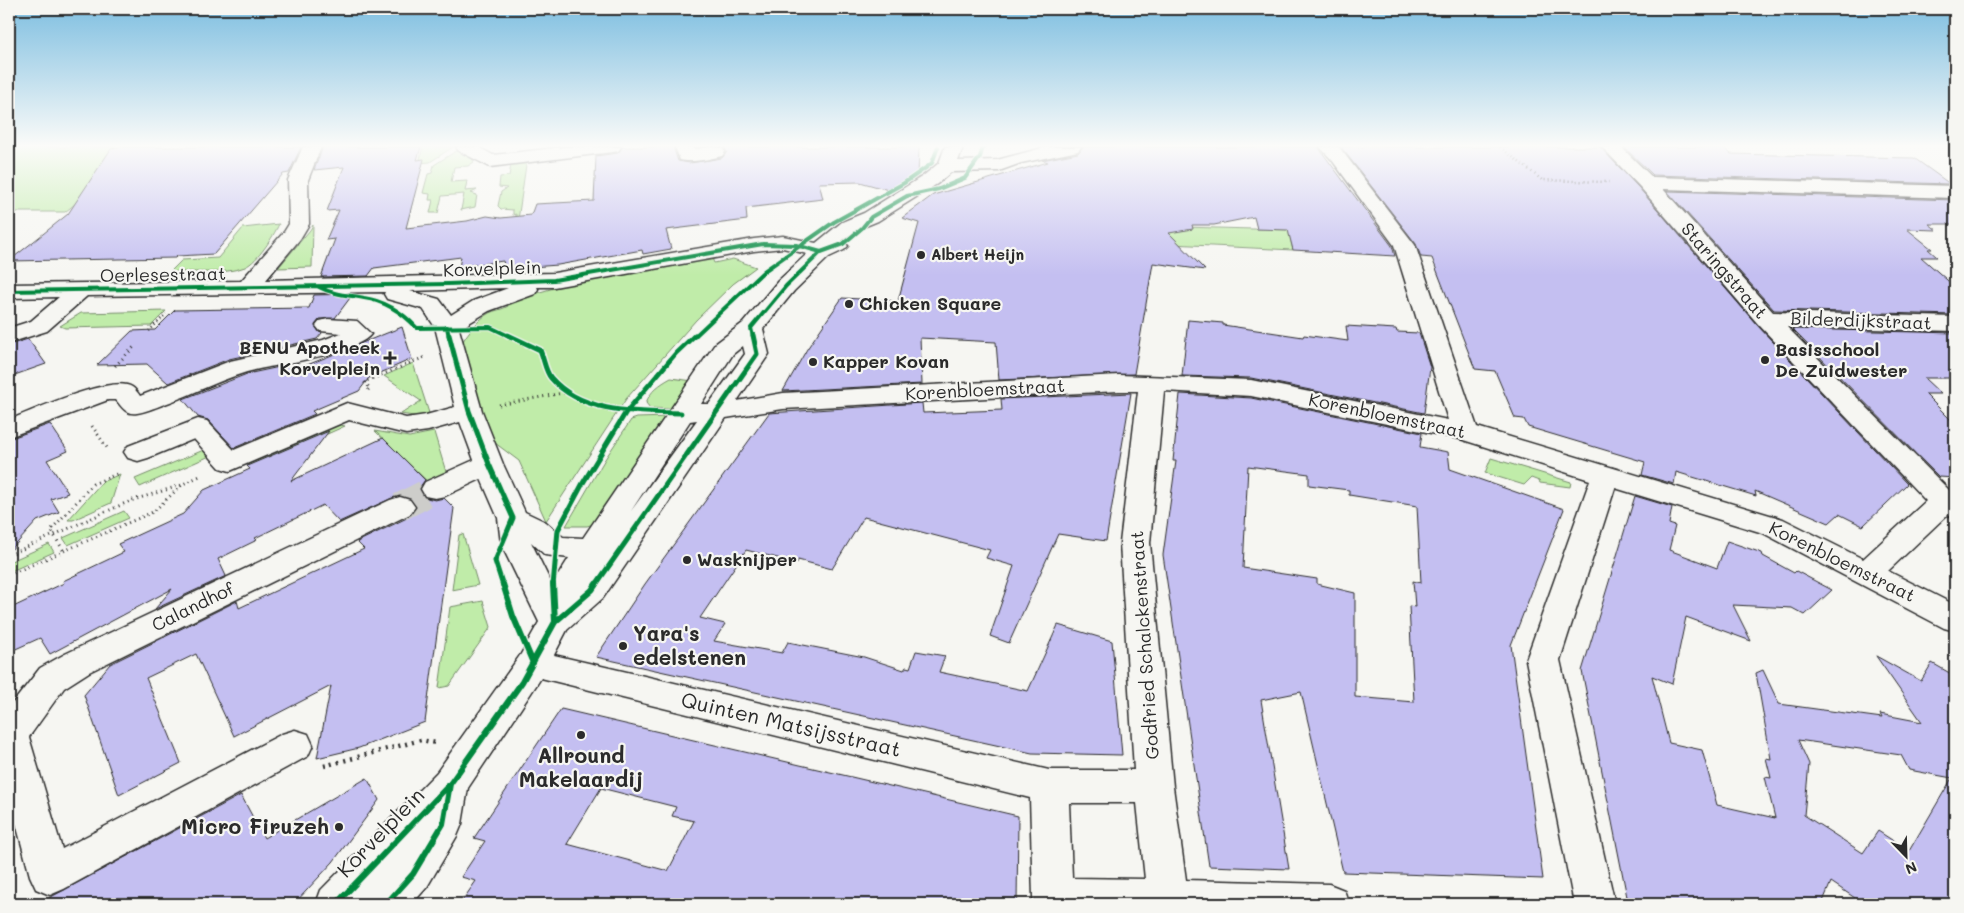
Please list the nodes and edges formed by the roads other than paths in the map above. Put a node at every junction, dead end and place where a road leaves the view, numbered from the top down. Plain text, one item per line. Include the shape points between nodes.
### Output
1 (298, 190) edge
2 (915, 190) edge
3 (1363, 190) edge
4 (1653, 190) edge
5 (1873, 190) edge
6 (1955, 192) edge
7 (821, 252) junction
8 (554, 280) junction
9 (319, 287) junction
10 (247, 288) junction
11 (81, 290) junction
12 (9, 291) edge
13 (1766, 318) junction
14 (1955, 324) edge
15 (328, 326) dead end
16 (751, 328) junction
17 (9, 336) edge
18 (449, 338) junction
19 (703, 378) junction
20 (1152, 383) junction
21 (736, 384) junction
22 (783, 401) junction
23 (469, 411) junction
24 (681, 412) junction
25 (717, 412) junction
26 (9, 429) edge
27 (1466, 432) junction
28 (131, 462) road end
29 (489, 464) junction
30 (1605, 476) junction
31 (435, 489) tunnel mouth
32 (1949, 505) edge
33 (400, 507) tunnel mouth
34 (513, 518) junction
35 (631, 534) junction
36 (591, 549) junction
37 (1867, 573) junction
38 (1955, 619) edge
39 (555, 622) junction
40 (533, 663) junction
41 (9, 736) edge
42 (295, 745) road end
43 (450, 784) junction
44 (1049, 786) junction
45 (1154, 787) junction
46 (1168, 899) junction
47 (1053, 901) edge
48 (336, 904) edge
49 (386, 904) edge
50 (1329, 904) edge
51 (1594, 904) edge

1 - 10 street via 299,224
2 - 7 street, Korvelplein via 871,216 843,244
3 - 27 street via 1404,244
4 - 13 street, Staringstraat
5 - 6 street
7 - 8 street, Korvelplein via 783,242 754,245
7 - 16 street, Korvelplein via 786,286
8 - 9 street, Korvelplein
8 - 18 street, Korvelplein via 481,306
9 - 10 street, Oerlesestraat
9 - 18 street, Korvelplein via 363,289 419,299 436,309
10 - 11 street, Oerlesestraat
11 - 12 street, Oerlesestraat
11 - 17 street via 39,326
13 - 14 street, Bilderdijkstraat
13 - 32 street, Staringstraat
15 - 26 street via 349,326 359,334 330,346 239,366 135,406 123,392 105,392
16 - 19 street, Korvelplein via 724,349
16 - 21 street, Korvelplein via 757,354
18 - 23 street, Korvelplein
19 - 21 street, Korenbloemstraat
19 - 24 street, Korvelplein
20 - 22 street, Korenbloemstraat
20 - 27 street, Korenbloemstraat via 1251,388
20 - 45 street, Godfried Schalckenstraat via 1135,543
21 - 22 street, Korenbloemstraat
21 - 25 street, Korvelplein
22 - 25 street, Korenbloemstraat
23 - 28 street via 406,426 347,411 230,462 198,427
23 - 29 street, Korvelplein
24 - 25 street, Korenbloemstraat
24 - 36 street, Korvelplein
25 - 35 street, Korvelplein
27 - 30 street, Korenbloemstraat
29 - 31 street
29 - 34 street, Korvelplein
30 - 37 street, Korenbloemstraat via 1773,526
30 - 51 street via 1543,660
32 - 37 street, Staringstraat
33 - 41 street, Calandhof via 77,663 52,678
34 - 36 street via 535,529 556,547
34 - 39 street, Korvelplein via 516,544
35 - 36 street
35 - 39 street, Korvelplein via 592,590
36 - 39 street, Korvelplein via 567,586
37 - 38 street, Korenbloemstraat
39 - 40 street, Korvelplein
40 - 43 street, Korvelplein
40 - 44 street, Quinten Matsijsstraat
41 - 42 street, Calandhof via 50,876
43 - 48 street, Korvelplein
43 - 49 street, Korvelplein via 442,824 413,874
44 - 45 street, Quinten Matsijsstraat
44 - 47 street
45 - 46 street, Godfried Schalckenstraat
46 - 47 street
46 - 50 street

